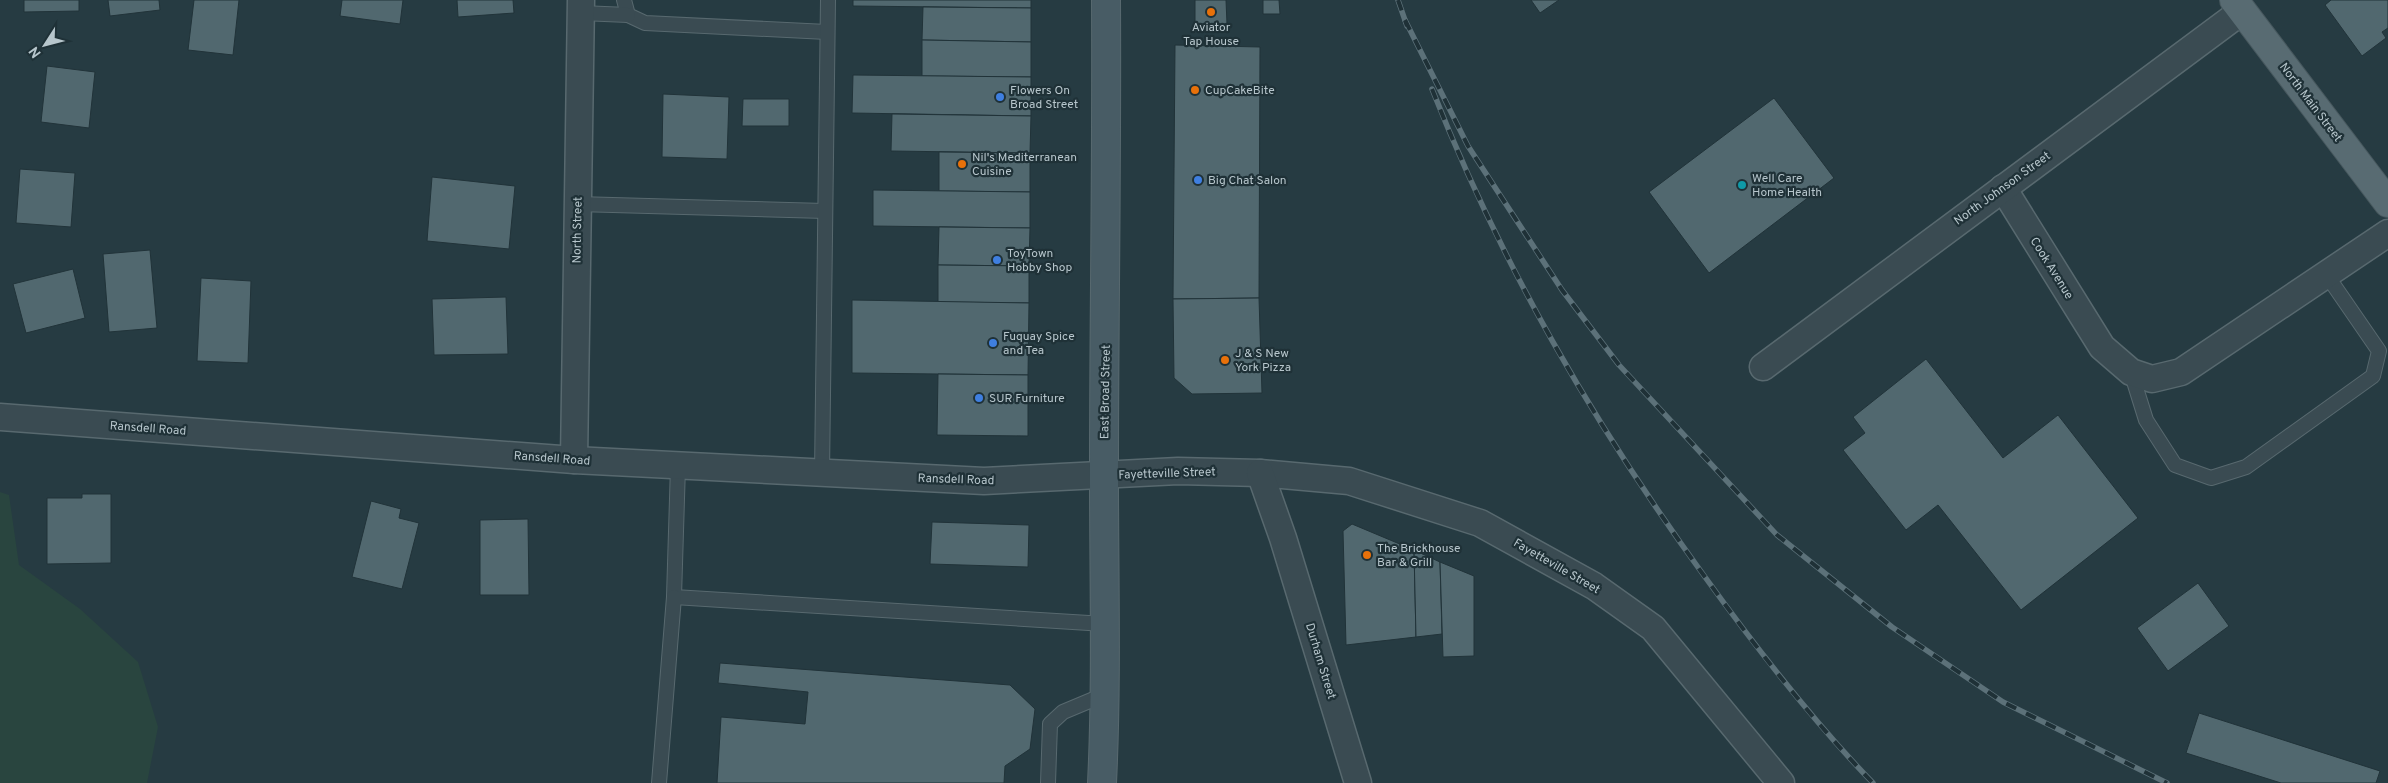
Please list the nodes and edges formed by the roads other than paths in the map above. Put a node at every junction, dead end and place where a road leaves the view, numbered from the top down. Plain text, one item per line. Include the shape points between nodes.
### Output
1 (624, 0) edge
2 (828, 0) edge
3 (1106, 0) edge
4 (2238, 5) edge
5 (581, 7) edge
6 (628, 15) junction
7 (827, 32) junction
8 (2003, 188) junction
9 (2388, 203) edge
10 (577, 204) junction
11 (825, 212) junction
12 (2388, 233) edge
13 (2326, 274) junction
14 (1763, 367) dead end
15 (2131, 372) junction
16 (0, 417) edge
17 (574, 460) junction
18 (678, 466) junction
19 (822, 473) junction
20 (1260, 473) junction
21 (1104, 475) junction
22 (674, 597) junction
23 (1105, 624) junction
24 (1106, 694) junction
25 (659, 783) edge
26 (1048, 783) edge
27 (1102, 783) edge
28 (1358, 783) edge
29 (1781, 783) edge

1 - 6 lane
2 - 7 lane
3 - 21 main road, East Broad Street via 1108,173
4 - 8 street, North Johnson Street
4 - 9 main road, North Main Street
5 - 6 lane
5 - 10 street, North Street
6 - 7 lane via 645,24
7 - 11 lane
8 - 14 street, North Johnson Street
8 - 15 street, Cook Avenue via 2102,347
10 - 11 lane
10 - 17 street, North Street
11 - 19 lane
12 - 13 street
13 - 15 street via 2182,372 2152,379
13 - 15 lane via 2379,351 2373,376 2246,468 2211,478 2175,465 2146,420
16 - 17 street, Ransdell Road
17 - 18 street, Ransdell Road
18 - 19 street, Ransdell Road
18 - 22 lane
19 - 21 street, Ransdell Road via 984,482
20 - 21 street, Fayetteville Street via 1178,471
20 - 28 street, Durham Street
20 - 29 street, Fayetteville Street via 1349,481 1480,523 1594,586 1653,628
21 - 23 main road, East Broad Street
22 - 23 lane
22 - 25 lane
23 - 24 main road, East Broad Street
24 - 26 lane via 1063,712 1050,724
24 - 27 main road, East Broad Street

